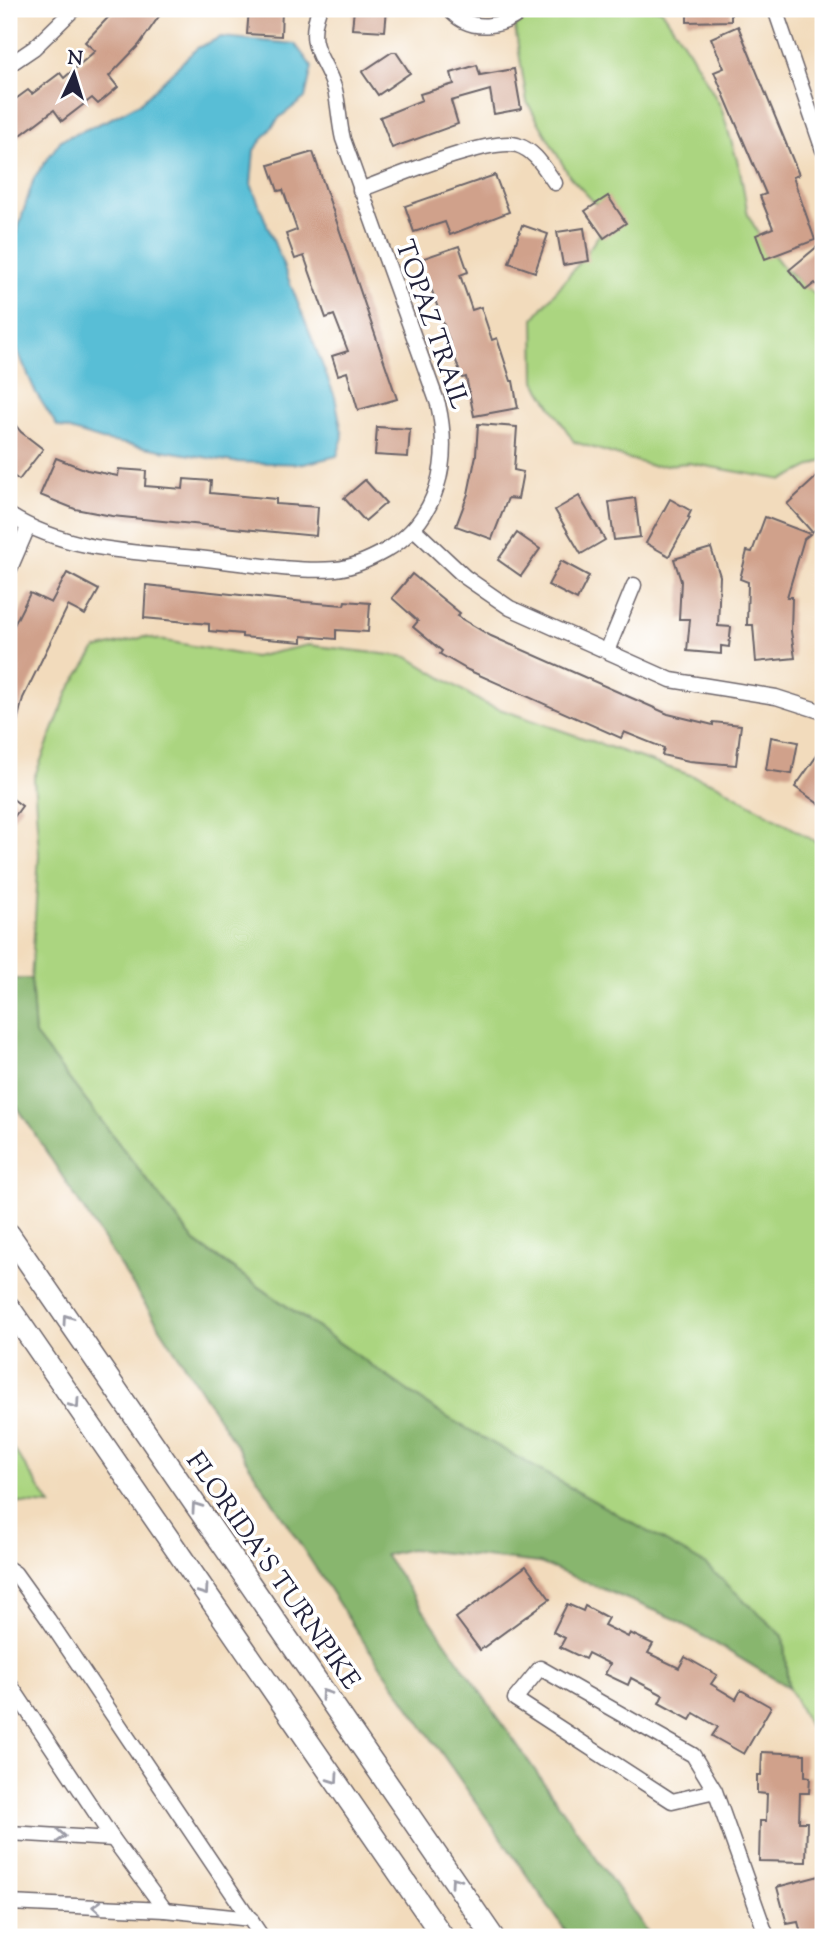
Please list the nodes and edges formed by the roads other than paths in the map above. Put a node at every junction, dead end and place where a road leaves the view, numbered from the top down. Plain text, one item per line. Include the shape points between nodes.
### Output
1 (74, 9) edge
2 (319, 9) edge
3 (449, 9) edge
4 (525, 9) edge
5 (777, 9) edge
6 (9, 65) edge
7 (823, 149) edge
8 (555, 183) dead end
9 (360, 190) junction
10 (9, 515) edge
11 (28, 527) junction
12 (415, 530) junction
13 (9, 571) edge
14 (634, 585) dead end
15 (607, 651) junction
16 (823, 712) edge
17 (9, 1234) edge
18 (9, 1307) edge
19 (9, 1569) edge
20 (9, 1683) edge
21 (715, 1791) junction
22 (9, 1833) edge
23 (113, 1839) junction
24 (9, 1903) edge
25 (165, 1910) junction
26 (251, 1919) junction
27 (262, 1937) edge
28 (443, 1937) edge
29 (494, 1937) edge
30 (767, 1937) edge

1 - 6 street
2 - 9 street, TOPAZ TRAIL via 313,36 336,94 342,139
3 - 4 street via 467,23 482,26 499,25
5 - 7 street
8 - 9 street via 536,156 516,145 487,145
9 - 12 street, TOPAZ TRAIL via 442,420 442,470
10 - 11 street, TOPAZ TRAIL
11 - 12 street, TOPAZ TRAIL via 105,549 318,570 356,566
11 - 13 street
12 - 15 street via 466,577 510,608
14 - 15 street
15 - 16 street via 671,680 776,697
29 -> 17 highway, FLORIDA'S TURNPIKE
18 -> 28 highway
19 - 26 street via 48,1619
20 - 23 street
21 - 21 street via 693,1755 540,1668 515,1699 672,1801
21 - 30 street
22 -> 23 street
23 - 25 street
25 -> 24 street
25 - 26 street
26 - 27 street

